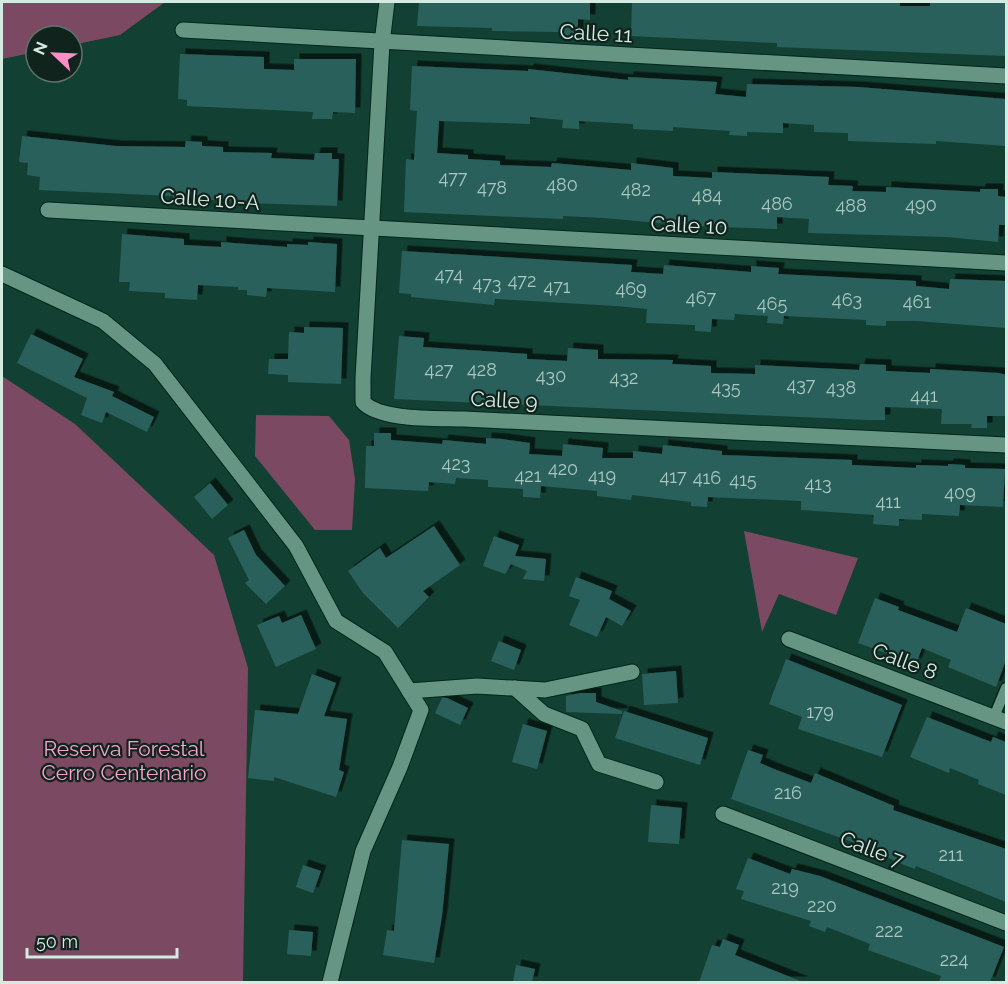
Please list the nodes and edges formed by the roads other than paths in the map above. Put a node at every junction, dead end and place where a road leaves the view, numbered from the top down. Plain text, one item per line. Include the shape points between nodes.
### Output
1 (387, 2) edge
2 (183, 30) dead end
3 (382, 43) junction
4 (1006, 76) edge
5 (48, 210) dead end
6 (370, 230) junction
7 (1006, 263) edge
8 (2, 274) edge
9 (1006, 445) edge
10 (789, 639) dead end
11 (632, 672) dead end
12 (516, 688) junction
13 (1006, 688) edge
14 (409, 691) junction
15 (1000, 719) edge
16 (656, 782) dead end
17 (723, 814) dead end
18 (1006, 923) edge
19 (330, 982) edge

1 - 3 street, Calle 9
2 - 3 street, Calle 11
3 - 4 street, Calle 11
3 - 6 street, Calle 9
5 - 6 street, Calle 10-A
6 - 7 street, Calle 10
6 - 9 street, Calle 9 via 363,402 385,414
8 - 14 street via 103,321 154,364 296,546 336,621 385,652
10 - 15 street, Calle 8
11 - 12 street via 545,690
12 - 14 street via 477,686
12 - 16 street via 544,714 582,729 599,764
13 - 15 lane
14 - 19 street via 422,710 363,851
17 - 18 street, Calle 7

